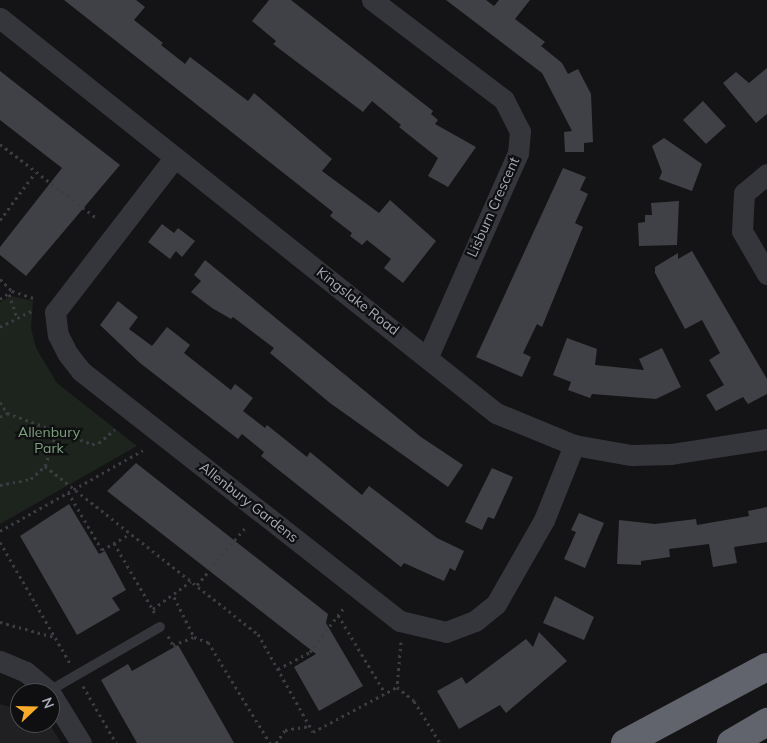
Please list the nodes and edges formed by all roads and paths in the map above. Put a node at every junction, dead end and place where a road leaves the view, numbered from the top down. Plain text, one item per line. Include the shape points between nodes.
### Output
1 (372, 0) edge
2 (0, 18) edge
3 (0, 144) edge
4 (175, 157) junction
5 (35, 172) junction
6 (767, 174) edge
7 (95, 217) dead end
8 (0, 220) edge
9 (767, 274) edge
10 (0, 279) edge
11 (12, 291) junction
12 (9, 294) junction
13 (36, 299) dead end
14 (0, 300) edge
15 (33, 310) dead end
16 (17, 317) junction
17 (0, 327) edge
18 (428, 356) junction
19 (0, 402) edge
20 (7, 413) junction
21 (0, 417) edge
22 (115, 429) dead end
23 (57, 432) junction
24 (767, 439) edge
25 (574, 445) junction
26 (143, 450) dead end
27 (45, 466) junction
28 (0, 485) edge
29 (74, 489) junction
30 (68, 492) junction
31 (245, 528) dead end
32 (0, 531) edge
33 (130, 534) junction
34 (0, 542) edge
35 (114, 543) junction
36 (191, 581) junction
37 (197, 586) junction
38 (174, 597) junction
39 (345, 606) dead end
40 (153, 609) junction
41 (338, 615) junction
42 (400, 621) junction
43 (0, 622) edge
44 (161, 626) junction
45 (54, 637) junction
46 (194, 637) junction
47 (0, 661) edge
48 (767, 667) edge
49 (278, 669) junction
50 (76, 674) junction
51 (39, 683) edge
52 (60, 684) edge
53 (397, 687) junction
54 (385, 693) junction
55 (60, 709) edge
56 (767, 722) edge
57 (310, 726) junction
58 (81, 743) edge
59 (116, 743) edge
60 (270, 743) edge
61 (276, 743) edge
62 (440, 743) edge
63 (625, 743) edge
64 (731, 743) edge

1 - 18 street, Lisburn Crescent via 504,100 520,131 518,153
2 - 4 street, Kingslake Road
3 - 5 path
4 - 18 street, Kingslake Road
4 - 42 street, Allenbury Gardens via 55,312 58,334 67,354 81,370
5 - 7 path
5 - 8 path
6 - 9 street via 744,193 742,231
10 - 11 path
11 - 12 path
11 - 13 path
12 - 14 path
12 - 16 path
15 - 16 path
16 - 17 path
18 - 25 street, Kingslake Road via 496,413
19 - 20 path
20 - 21 path
20 - 23 path
22 - 23 path via 100,444
23 - 27 path
24 - 25 street, Kingslake Road via 671,454 631,455
25 - 42 street, Allenbury Gardens via 544,520 496,604 475,621 446,632
26 - 29 path
27 - 28 path via 30,479
27 - 29 path
29 - 30 path
29 - 33 path
30 - 32 path
30 - 35 path via 102,550
31 - 37 path
33 - 35 path
33 - 36 path
34 - 45 path
35 - 40 path
36 - 37 path
36 - 38 path
37 - 49 path via 258,634
38 - 40 path
38 - 46 path
39 - 41 path
40 - 44 path
41 - 49 path via 310,652
41 - 54 path
42 - 53 path via 402,650
43 - 45 path
44 - 46 path via 173,645
44 - 50 lane
45 - 50 path
46 - 60 path via 208,642
47 - 51 street via 26,672
48 - 63 highway
49 - 57 path
50 - 52 lane
50 - 59 path
53 - 54 path
53 - 62 path via 414,701
54 - 57 path via 313,732
55 - 58 street
56 - 64 highway
57 - 61 path via 285,730

